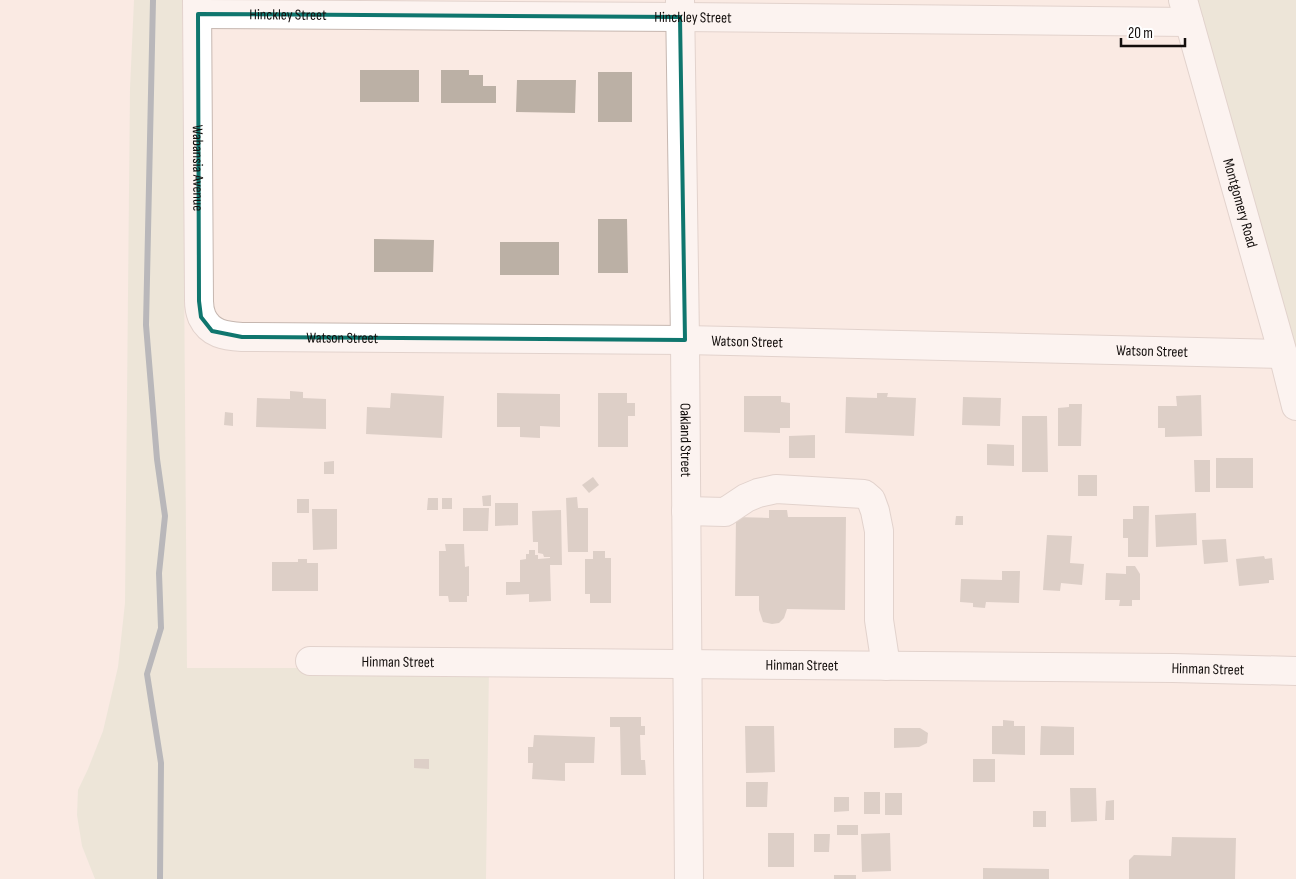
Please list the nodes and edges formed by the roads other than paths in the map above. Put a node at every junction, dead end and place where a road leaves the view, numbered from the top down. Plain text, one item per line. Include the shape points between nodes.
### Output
1 (197, 7) edge
2 (680, 8) edge
3 (1186, 11) edge
4 (212, 331) joint
5 (685, 340) junction
6 (1283, 354) junction
7 (1296, 406) edge
8 (686, 511) junction
9 (310, 661) dead end
10 (687, 665) junction
11 (886, 666) junction
12 (1296, 671) edge
13 (689, 879) edge

1 - 2 street, Hinckley Street
1 - 4 street, Wabansia Avenue via 198,301 202,316
2 - 3 street, Hinckley Street
2 - 5 street, Oakland Street
3 - 6 street, Montgomery Road
4 - 5 street, Watson Street via 242,337
5 - 6 street, Watson Street
5 - 8 street, Oakland Street
6 - 7 street, Montgomery Road
8 - 10 street, Oakland Street
8 - 11 street via 725,512 746,498 776,489 864,494 871,500 879,531 879,620
9 - 10 street, Hinman Street
10 - 11 street, Hinman Street
10 - 13 street, Oakland Street
11 - 12 street, Hinman Street

